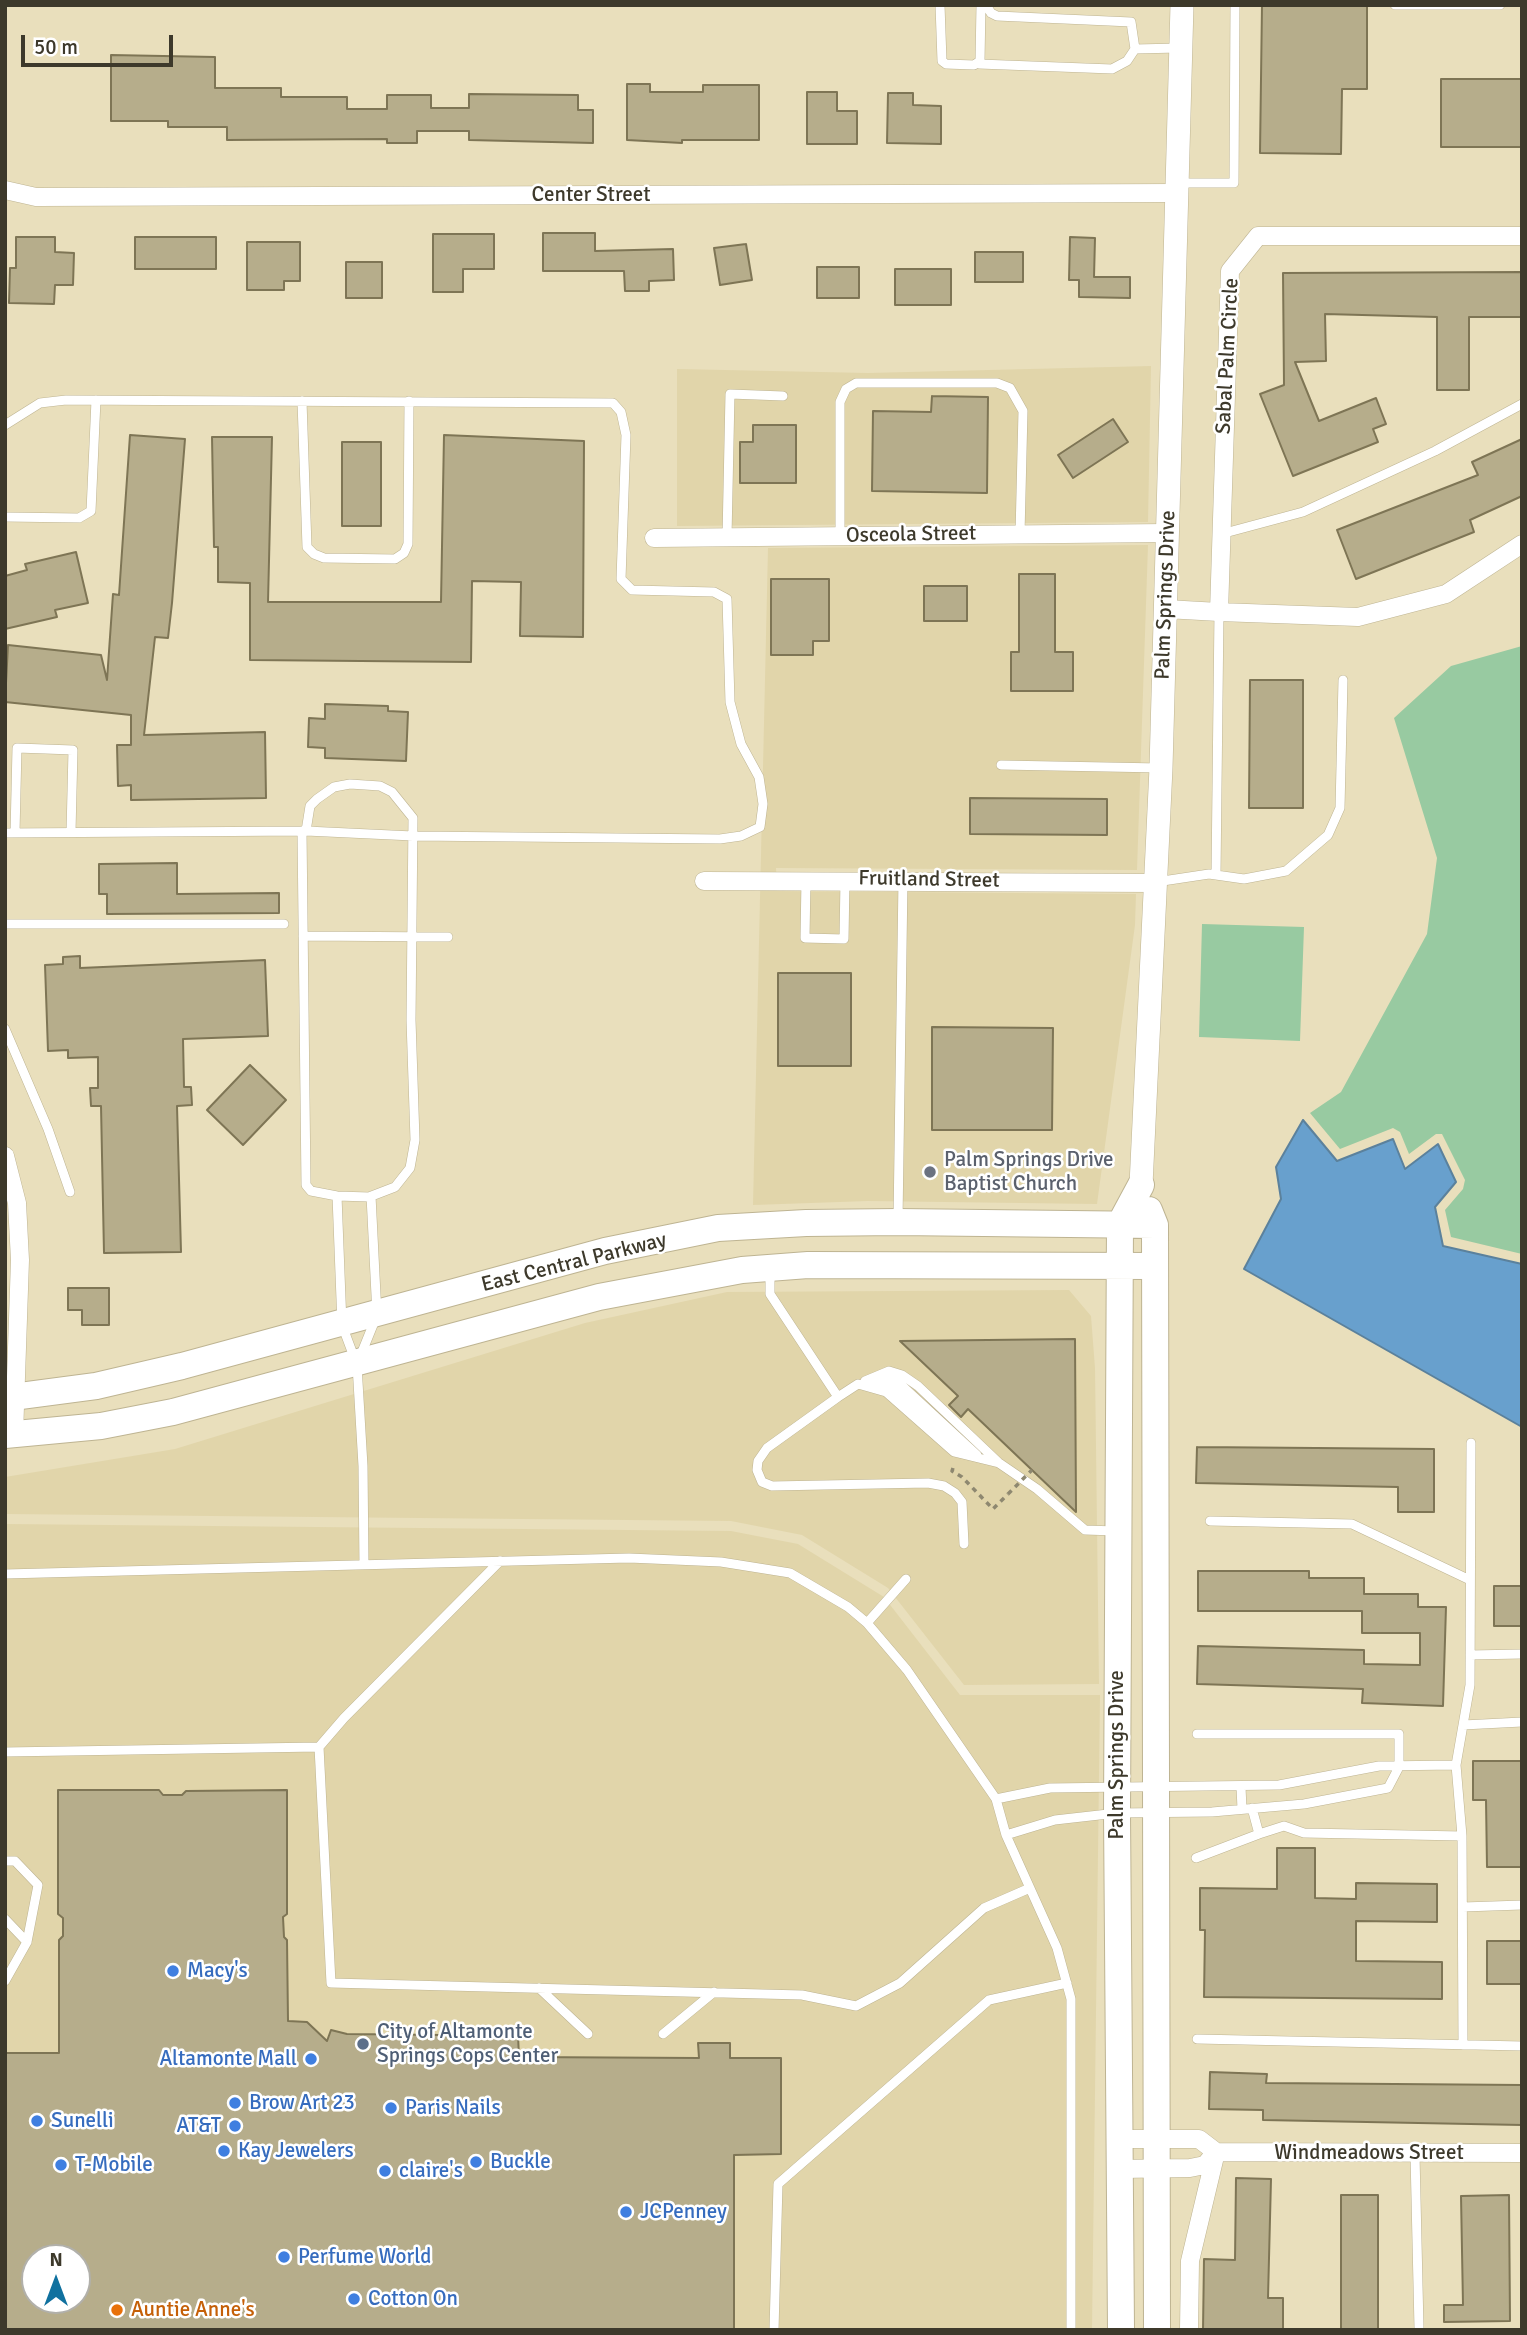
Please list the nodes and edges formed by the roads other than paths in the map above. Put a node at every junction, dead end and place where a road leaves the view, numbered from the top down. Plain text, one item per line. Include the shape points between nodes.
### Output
1 (940, 5) edge
2 (984, 5) edge
3 (1182, 5) edge
4 (1235, 5) edge
5 (1395, 5) edge
6 (1500, 5) edge
7 (1465, 6) edge
8 (1181, 48) junction
9 (1135, 49) junction
10 (979, 64) junction
11 (1178, 188) junction
12 (5, 190) edge
13 (1522, 236) edge
14 (783, 396) dead end
15 (96, 400) junction
16 (303, 401) junction
17 (409, 401) junction
18 (1522, 404) edge
19 (5, 425) edge
20 (5, 517) edge
21 (1167, 533) junction
22 (1020, 534) junction
23 (1221, 534) junction
24 (840, 536) junction
25 (727, 537) junction
26 (654, 538) dead end
27 (1522, 544) edge
28 (1166, 609) junction
29 (1219, 612) junction
30 (1343, 680) dead end
31 (1001, 765) dead end
32 (1161, 768) junction
33 (304, 831) junction
34 (71, 832) junction
35 (10, 833) edge
36 (413, 836) junction
37 (1216, 875) junction
38 (806, 880) junction
39 (845, 880) junction
40 (902, 880) junction
41 (704, 881) dead end
42 (1155, 883) junction
43 (5, 924) edge
44 (284, 924) dead end
45 (303, 936) junction
46 (412, 937) junction
47 (448, 937) dead end
48 (5, 1029) edge
49 (5, 1156) edge
50 (1141, 1185) junction
51 (71, 1192) dead end
52 (337, 1196) junction
53 (371, 1196) junction
54 (898, 1222) junction
55 (1121, 1224) junction
56 (1155, 1225) junction
57 (1120, 1266) junction
58 (1154, 1266) junction
59 (770, 1268) junction
60 (377, 1315) junction
61 (342, 1325) junction
62 (357, 1365) junction
63 (876, 1376) junction
64 (861, 1382) junction
65 (838, 1397) junction
66 (10, 1398) edge
67 (10, 1435) edge
68 (1471, 1443) dead end
69 (979, 1457) junction
70 (999, 1463) junction
71 (1210, 1521) dead end
72 (1118, 1531) junction
73 (964, 1544) dead end
74 (500, 1561) junction
75 (364, 1565) junction
76 (5, 1574) edge
77 (906, 1579) dead end
78 (1470, 1580) junction
79 (867, 1623) junction
80 (1522, 1654) edge
81 (1470, 1655) junction
82 (1522, 1722) edge
83 (1462, 1725) junction
84 (1197, 1734) dead end
85 (319, 1747) junction
86 (5, 1752) edge
87 (1456, 1765) junction
88 (1399, 1767) junction
89 (1154, 1787) junction
90 (1241, 1787) junction
91 (996, 1799) junction
92 (1117, 1800) junction
93 (1247, 1809) junction
94 (1154, 1814) junction
95 (1259, 1834) junction
96 (1006, 1835) junction
97 (1462, 1836) junction
98 (1196, 1858) dead end
99 (5, 1861) edge
100 (1031, 1888) junction
101 (1522, 1905) edge
102 (1462, 1907) junction
103 (5, 1919) edge
104 (27, 1942) junction
105 (5, 1981) edge
106 (1067, 1983) junction
107 (539, 1988) junction
108 (714, 1992) junction
109 (588, 2034) dead end
110 (663, 2034) dead end
111 (1197, 2039) dead end
112 (1462, 2045) junction
113 (1522, 2046) edge
114 (1119, 2139) junction
115 (1156, 2139) junction
116 (1216, 2152) junction
117 (1522, 2153) edge
118 (1415, 2155) junction
119 (1119, 2169) junction
120 (1157, 2169) junction
121 (1419, 2328) edge
122 (774, 2330) edge
123 (1071, 2330) edge
124 (1121, 2330) edge
125 (1157, 2330) edge
126 (1189, 2330) edge

1 - 10 lane via 942,61
2 - 9 lane via 997,16 1131,22
2 - 10 lane
3 - 8 street, Palm Springs Drive
4 - 11 lane via 1234,183
5 - 7 lane
6 - 7 lane
8 - 9 lane
8 - 11 street, Palm Springs Drive
9 - 10 lane via 1127,61 1112,69
11 - 12 street, Center Street via 36,197
11 - 21 street, Palm Springs Drive
13 - 23 street, Sabal Palm Circle via 1258,236 1230,271
14 - 25 lane via 730,394
15 - 16 lane
15 - 19 lane via 40,403
15 - 20 lane via 91,511 79,517
16 - 17 lane
16 - 17 lane via 307,547 324,558 395,559 408,544
17 - 36 lane via 613,403 621,412 626,435 621,579 632,590 714,592 727,599 730,702 741,744 759,777 763,804 760,827 720,839
18 - 23 lane via 1435,452 1303,512
21 - 22 street, Osceola Street
21 - 28 street, Palm Springs Drive
22 - 24 street, Osceola Street
22 - 24 lane via 1023,411 1010,388 997,383 856,383 846,389 840,402
23 - 29 street, Sabal Palm Circle
24 - 25 street, Osceola Street
25 - 26 street, Osceola Street
27 - 29 street via 1446,594 1358,617
28 - 29 street
28 - 32 street, Palm Springs Drive
29 - 37 lane
30 - 37 lane via 1340,808 1328,835 1286,872 1244,878
31 - 32 lane
32 - 42 street, Palm Springs Drive
33 - 34 lane
33 - 36 lane
33 - 36 lane via 310,806 325,792 365,784 392,792 404,804 413,818
33 - 45 lane
34 - 35 lane
34 - 35 lane via 74,750 17,748
36 - 46 lane
37 - 42 lane
38 - 39 street, Fruitland Street
38 - 39 lane via 805,938 844,939
38 - 41 street, Fruitland Street
39 - 40 street, Fruitland Street
40 - 42 street, Fruitland Street
40 - 54 lane
42 - 50 street, Palm Springs Drive
43 - 44 lane
45 - 46 lane
45 - 52 lane via 306,1185 311,1191
46 - 47 lane
46 - 53 lane via 415,1140 410,1168 396,1187
48 - 51 lane
49 - 66 street via 17,1203 20,1260
50 - 55 main road, Palm Springs Drive
50 - 56 main road, Palm Springs Drive
52 - 53 lane
52 - 61 lane
53 - 60 lane
54 - 55 main road, East Central Parkway
54 - 60 main road, East Central Parkway via 718,1228 605,1251
55 - 56 main road, East Central Parkway
55 - 57 main road, Palm Springs Drive
56 - 58 main road, Palm Springs Drive
57 - 58 main road, East Central Parkway
57 - 59 main road, East Central Parkway
57 - 72 main road, Palm Springs Drive
58 - 89 main road, Palm Springs Drive
59 - 62 main road, East Central Parkway via 599,1297
59 - 65 lane via 770,1294
60 - 61 main road, East Central Parkway
60 - 62 lane
61 - 62 lane
61 - 66 main road, East Central Parkway via 96,1386
62 - 67 main road, East Central Parkway via 173,1412 101,1426
62 - 75 lane
63 - 64 lane
63 - 69 lane via 898,1382
63 - 70 lane via 889,1371 910,1380
64 - 65 lane
64 - 69 lane via 886,1392 954,1452
65 - 73 lane via 767,1448 758,1461 762,1482 772,1486 944,1486 962,1502
66 - 67 street
68 - 78 lane
69 - 70 lane
70 - 72 lane via 1085,1530
71 - 78 lane via 1352,1524
72 - 92 main road, Palm Springs Drive
74 - 75 lane
74 - 79 lane via 708,1561 790,1573
74 - 85 lane
75 - 76 lane
77 - 79 lane
78 - 81 lane
79 - 91 lane via 907,1670
80 - 81 lane
81 - 83 lane
82 - 83 lane
83 - 87 lane
84 - 88 lane via 1399,1734
85 - 86 lane
85 - 107 lane via 331,1983
87 - 88 lane
87 - 97 lane
88 - 90 lane via 1379,1766 1279,1785
88 - 93 lane via 1388,1788
89 - 90 lane
89 - 92 lane
89 - 94 main road, Palm Springs Drive
90 - 93 lane
91 - 92 lane via 1050,1788
91 - 96 lane
92 - 94 lane
92 - 96 lane
92 - 114 main road, Palm Springs Drive
93 - 94 lane
93 - 95 lane
94 - 115 main road, Palm Springs Drive
95 - 97 lane via 1284,1826 1304,1833
95 - 98 lane
96 - 100 lane
97 - 102 lane
99 - 104 lane via 15,1861 38,1885
100 - 106 lane
100 - 108 lane via 984,1908 900,1983 856,2006 802,1995
101 - 102 lane
102 - 112 lane
103 - 104 lane
104 - 105 lane
106 - 122 lane via 989,2000 778,2184
106 - 123 lane via 1071,1999
107 - 108 lane
107 - 109 lane
108 - 110 lane
111 - 112 lane
112 - 113 lane
114 - 115 street, Windmeadows Street
114 - 119 main road, Palm Springs Drive
115 - 116 street, Windmeadows Street via 1199,2139
115 - 120 main road, Palm Springs Drive
116 - 118 street, Windmeadows Street
116 - 120 street, Windmeadows Street via 1205,2165
116 - 126 street via 1191,2261
117 - 118 street, Windmeadows Street
118 - 121 lane
119 - 120 street, Windmeadows Street
119 - 124 main road, Palm Springs Drive
120 - 125 main road, Palm Springs Drive

